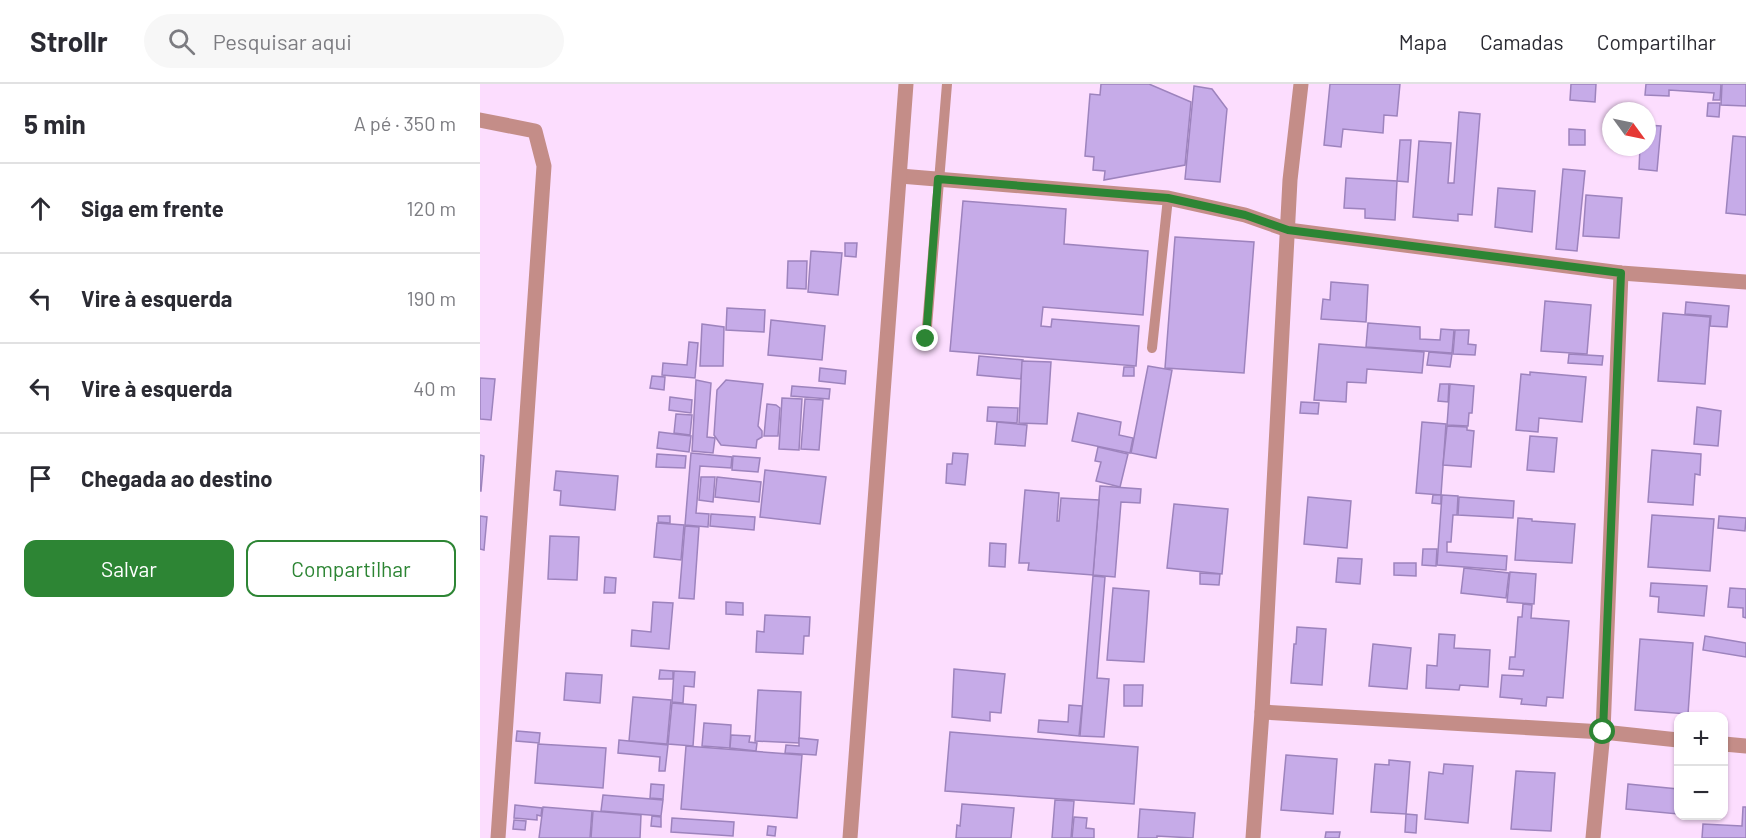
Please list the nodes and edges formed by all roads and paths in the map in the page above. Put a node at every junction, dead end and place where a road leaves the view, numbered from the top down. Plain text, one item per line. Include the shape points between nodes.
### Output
1 (906, 84) edge
2 (947, 84) edge
3 (1301, 84) edge
4 (480, 120) edge
5 (900, 176) junction
6 (938, 179) junction
7 (1168, 198) junction
8 (1288, 230) junction
9 (1621, 273) junction
10 (1746, 282) edge
11 (926, 339) dead end
12 (1152, 348) dead end
13 (1262, 712) junction
14 (1603, 732) junction
15 (1674, 740) edge
16 (1728, 744) edge
17 (1746, 746) edge
18 (498, 838) edge
19 (850, 838) edge
20 (1253, 838) edge
21 (1593, 838) edge

1 - 5 street
2 - 6 lane
3 - 8 street
4 - 18 street via 535,130 544,166
5 - 6 street
5 - 19 street
6 - 7 street
6 - 11 lane
7 - 8 street via 1245,215
7 - 12 lane
8 - 9 street
8 - 13 street
9 - 10 street
9 - 14 street
13 - 14 street
13 - 20 street
14 - 15 street
14 - 21 street
16 - 17 street

